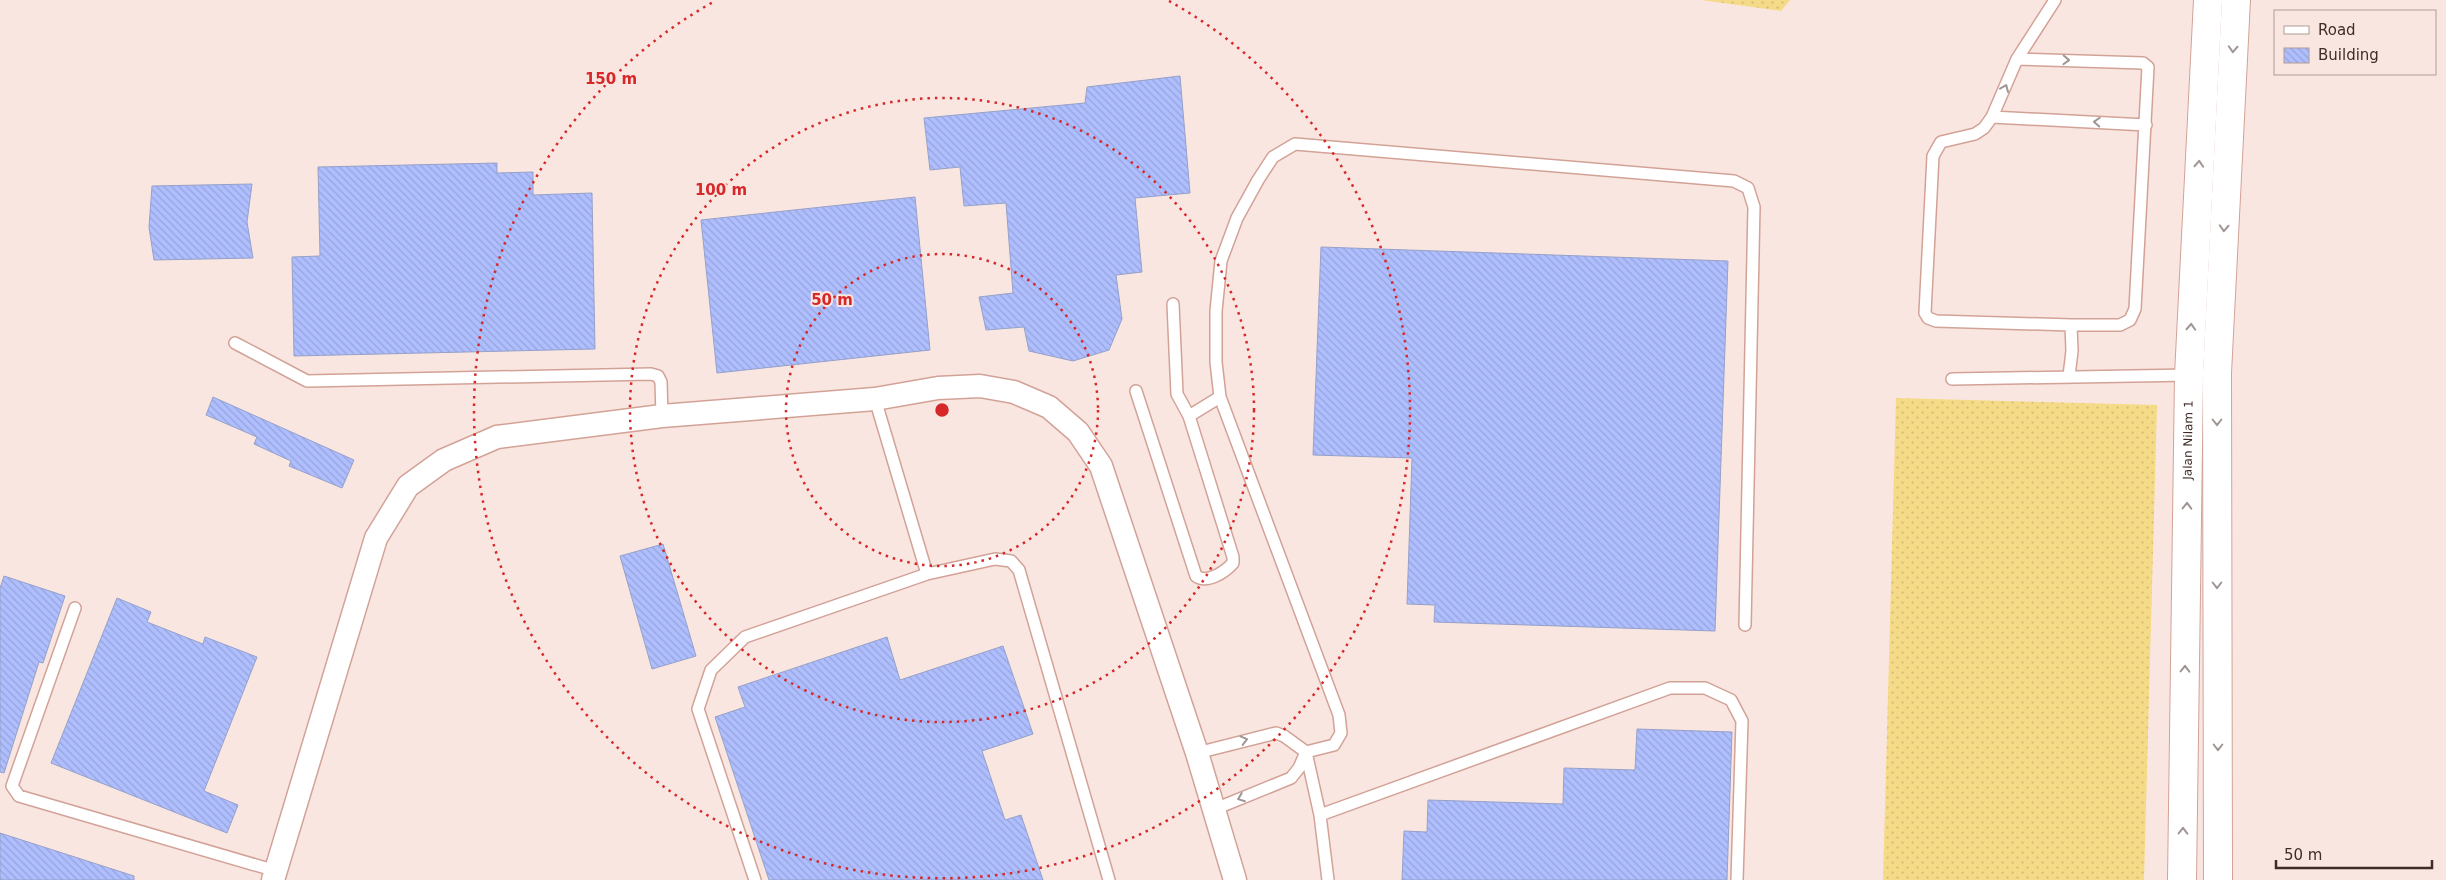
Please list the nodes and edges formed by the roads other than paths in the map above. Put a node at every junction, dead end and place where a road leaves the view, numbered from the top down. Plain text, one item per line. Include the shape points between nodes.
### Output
1 (2055, 0) edge
2 (2208, 0) edge
3 (2236, 0) edge
4 (2017, 59) junction
5 (1992, 116) junction
6 (2146, 125) junction
7 (1173, 304) dead end
8 (2071, 325) junction
9 (235, 343) dead end
10 (2203, 374) junction
11 (2069, 376) junction
12 (1952, 379) dead end
13 (1136, 392) dead end
14 (1220, 397) junction
15 (875, 399) junction
16 (662, 416) junction
17 (1189, 416) junction
18 (927, 574) junction
19 (74, 608) dead end
20 (1745, 625) dead end
21 (1306, 752) junction
22 (1197, 753) junction
23 (1215, 809) junction
24 (1320, 815) junction
25 (274, 876) edge
26 (755, 880) edge
27 (1109, 880) edge
28 (1235, 880) edge
29 (1328, 880) edge
30 (1737, 880) edge
31 (2182, 880) edge
32 (2218, 880) edge

1 - 4 lane
10 -> 2 main road, Jalan Nilam 1
3 -> 10 main road, Jalan Nilam 1
5 -> 4 lane
4 -> 6 lane via 2143,63 2148,67
6 -> 5 lane
5 - 8 lane via 1984,128 1974,134 1941,142 1933,156 1925,313 1936,322
6 - 8 lane via 2135,309 2130,320 2120,325
7 - 17 lane via 1177,394
8 - 11 lane
9 - 16 lane via 307,381 652,374 661,382
10 - 11 lane
31 -> 10 main road, Jalan Nilam 1
10 -> 32 main road, Jalan Nilam 1
11 - 12 lane
13 - 17 lane via 1196,576 1207,580 1229,568 1233,558
14 - 17 lane
14 - 20 lane via 1216,310 1221,261 1237,218 1272,157 1295,144 1734,182 1748,188 1754,207
14 - 21 lane via 1339,715 1341,733 1334,745
15 - 16 street
15 - 18 lane
15 - 22 street via 938,388 980,386 1014,392 1049,407 1078,432 1101,466
16 - 25 street via 497,437 444,460 408,486 376,538
18 - 26 lane via 745,637 711,670 698,709
18 - 27 lane via 995,559 1011,561 1019,570
19 - 25 lane via 12,786 20,796
22 -> 21 lane via 1276,733
21 -> 23 lane via 1291,778
21 - 24 lane
22 - 23 street
23 - 28 street
24 - 29 lane
24 - 30 lane via 1670,688 1705,688 1732,700 1742,721

